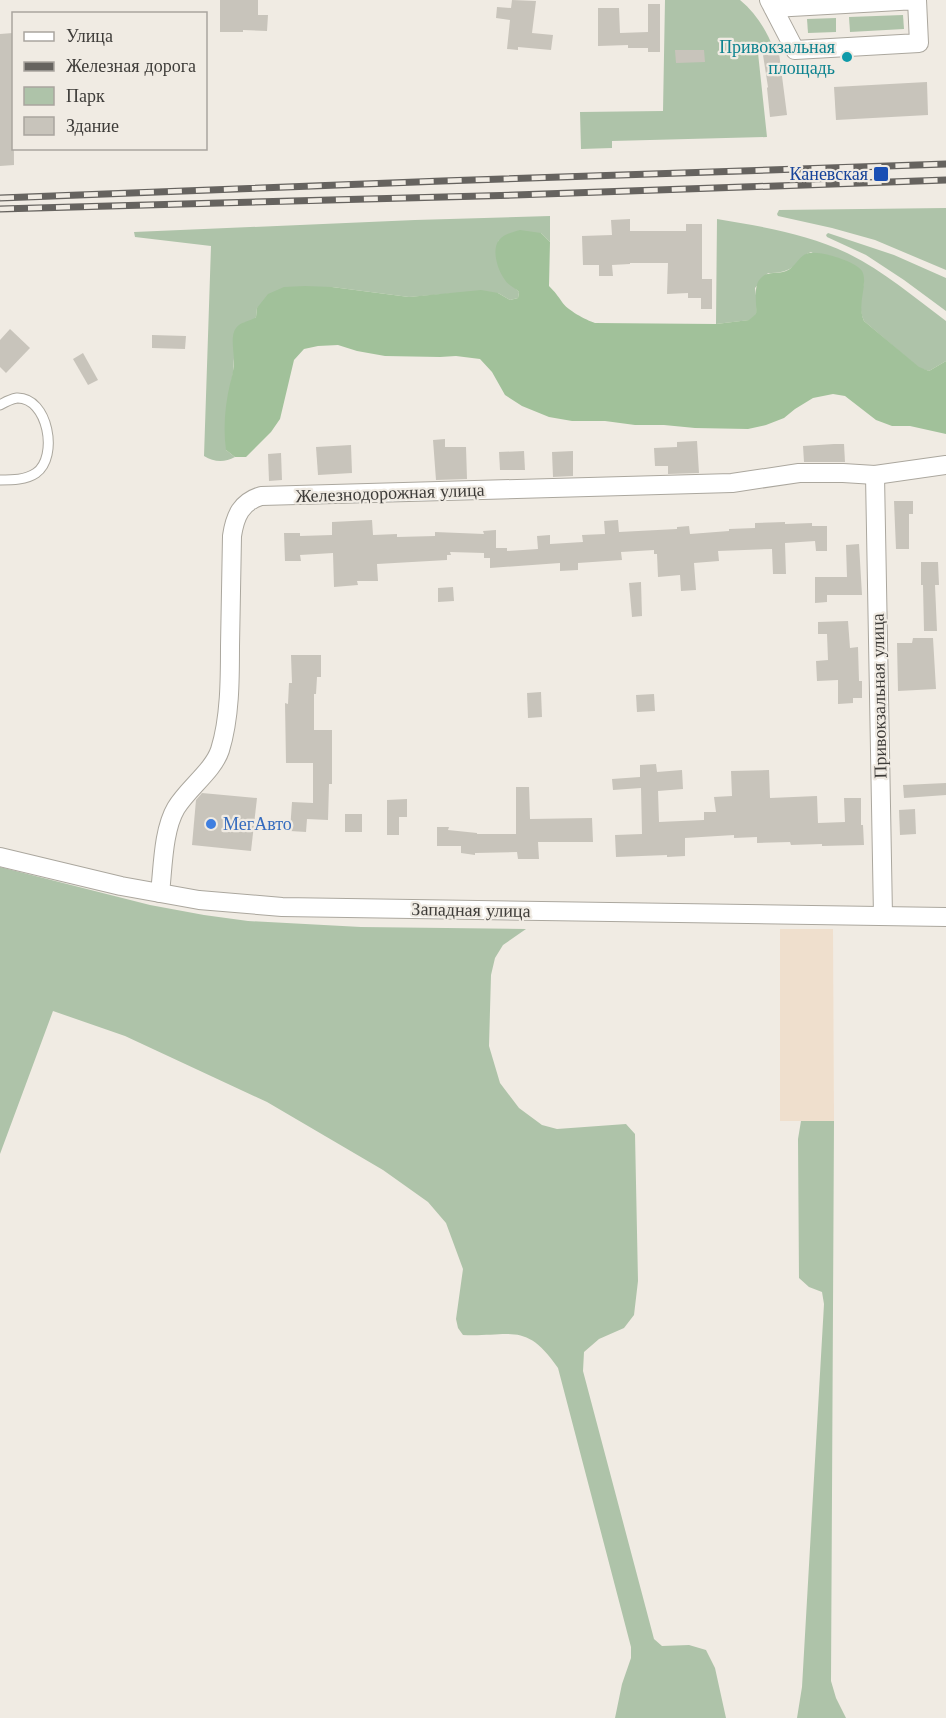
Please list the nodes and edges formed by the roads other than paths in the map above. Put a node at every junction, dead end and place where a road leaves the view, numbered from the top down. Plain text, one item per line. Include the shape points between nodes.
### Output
1 (771, 4) edge
2 (0, 405) edge
3 (946, 465) edge
4 (874, 476) junction
5 (0, 480) edge
6 (0, 857) edge
7 (160, 893) junction
8 (883, 916) junction
9 (946, 917) edge

1 - 1 street via 795,50 920,43 917,0
2 - 5 lane via 16,398 33,405 44,421 49,444 43,466 36,473
3 - 4 street, Железнодорожная улица
4 - 7 street, Железнодорожная улица via 799,472 732,483 261,496 251,500 237,514 232,536 230,685 220,752 175,810 167,832
4 - 8 street, Привокзальная улица
6 - 7 street, Западная улица
7 - 8 street, Западная улица via 282,907
8 - 9 street, Западная улица

